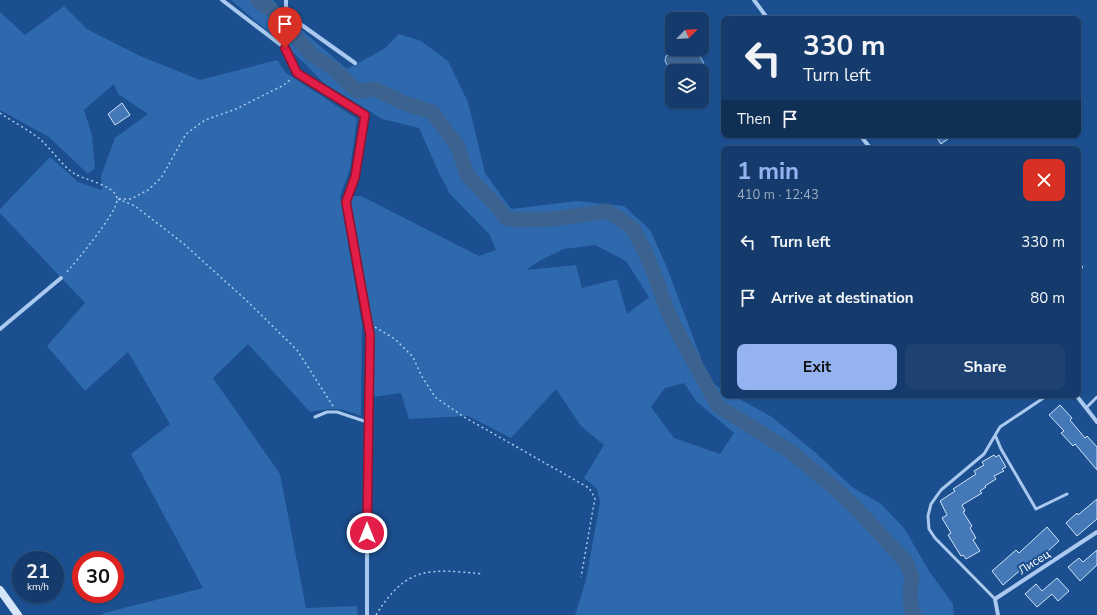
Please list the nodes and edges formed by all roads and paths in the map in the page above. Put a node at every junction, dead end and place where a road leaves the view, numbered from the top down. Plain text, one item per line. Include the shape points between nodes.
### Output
1 (222, 0) edge
2 (286, 0) edge
3 (754, 0) edge
4 (766, 16) edge
5 (355, 63) dead end
6 (297, 73) junction
7 (0, 113) edge
8 (862, 138) edge
9 (869, 146) edge
10 (118, 200) junction
11 (61, 278) joint
12 (368, 323) junction
13 (0, 329) edge
14 (1097, 397) edge
15 (1044, 398) edge
16 (1078, 398) edge
17 (1086, 408) junction
18 (337, 412) junction
19 (315, 417) dead end
20 (367, 422) junction
21 (1097, 422) edge
22 (996, 437) junction
23 (1067, 494) dead end
24 (1097, 532) edge
25 (483, 574) dead end
26 (581, 577) dead end
27 (0, 590) edge
28 (995, 599) junction
29 (18, 615) edge
30 (367, 615) edge
31 (376, 615) edge
32 (998, 615) edge

1 - 6 street via 285,48
2 - 5 street via 290,16
3 - 4 street
6 - 10 path via 284,85 236,109 205,120 186,134 161,178 148,190 131,199
6 - 12 street via 365,115 355,177 346,202
7 - 10 path via 40,139 74,173 101,184 115,193
8 - 9 street
10 - 11 path via 79,259
10 - 18 path via 135,206 184,244 298,350
11 - 13 street
12 - 20 street via 370,370
12 - 26 path via 395,338 413,358 420,375 435,397 464,417 589,488 595,498
14 - 17 lane
15 - 22 lane via 1000,427
16 - 17 street
17 - 21 street
18 - 19 lane via 327,412
18 - 20 lane
20 - 30 street
22 - 23 lane via 1036,509
22 - 28 lane via 984,454 941,490 931,504 928,516 929,529 935,538
24 - 28 street, Лисец
25 - 31 path via 442,570 416,574 398,587
27 - 29 main road
28 - 32 street

